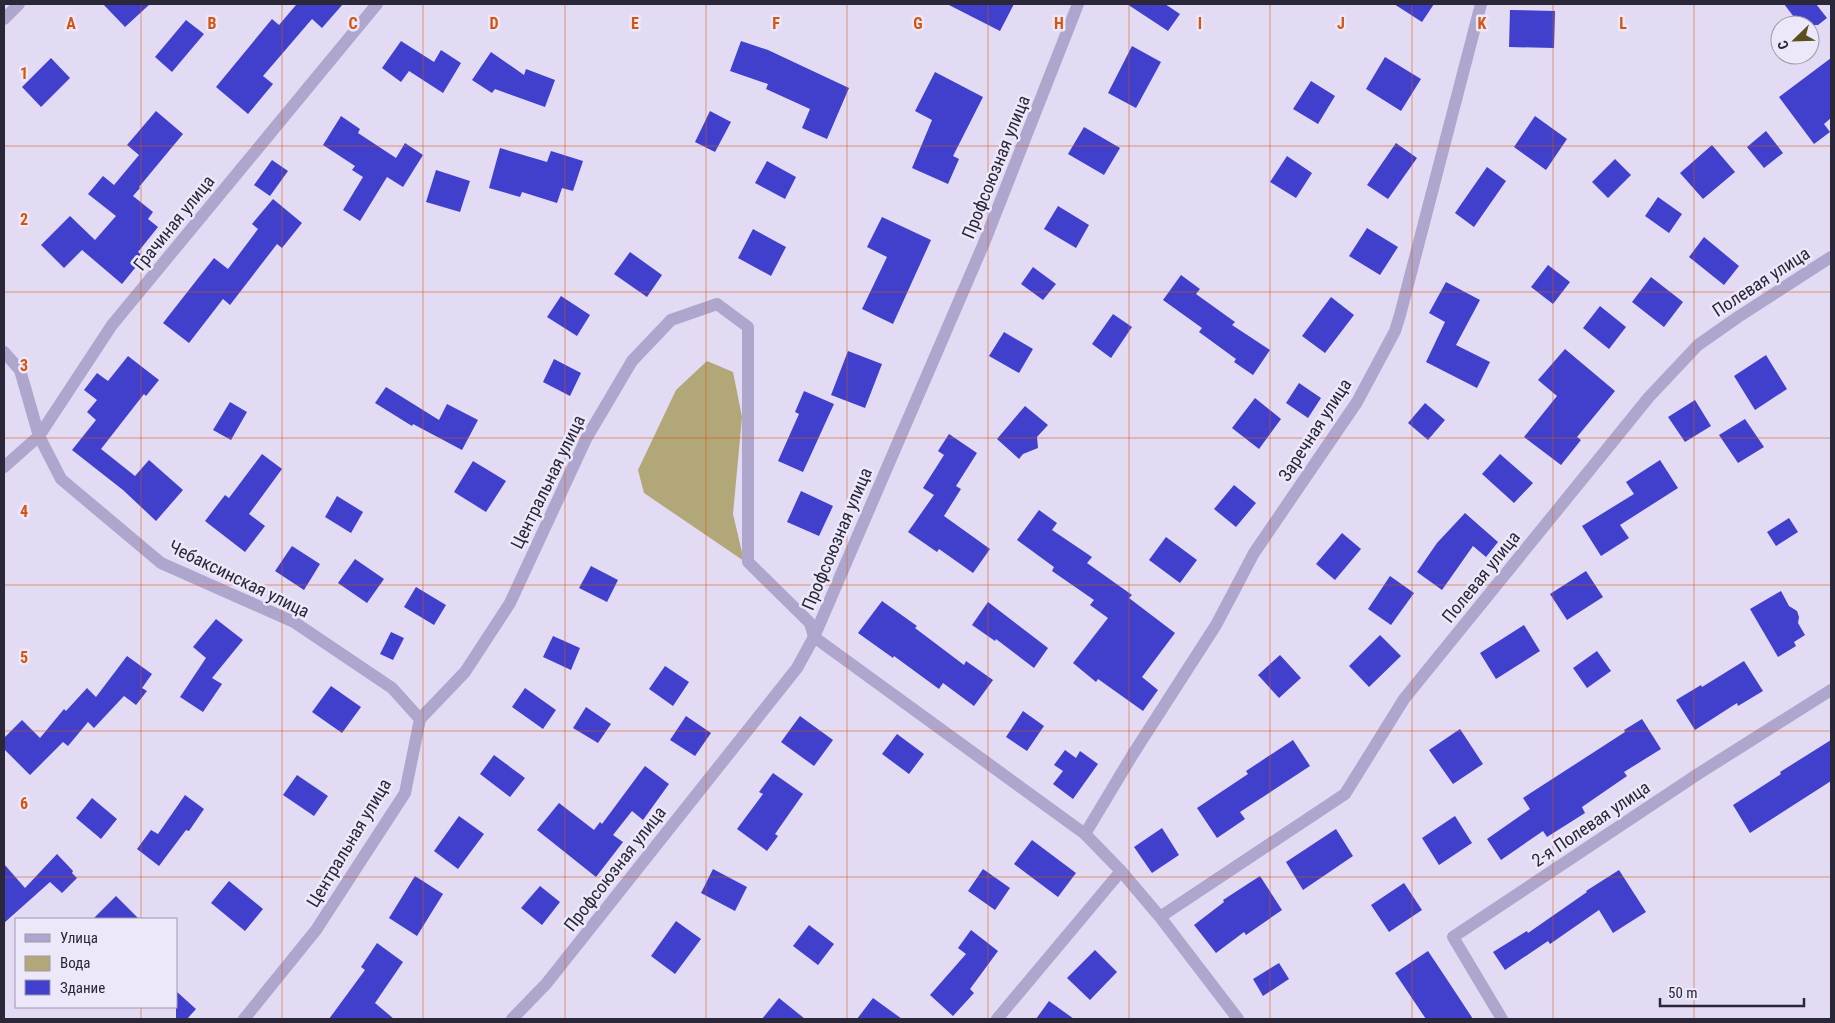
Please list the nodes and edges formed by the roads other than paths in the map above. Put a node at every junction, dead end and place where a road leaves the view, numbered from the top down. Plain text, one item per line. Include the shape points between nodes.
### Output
1 (18, 4) edge
2 (377, 4) edge
3 (1078, 4) edge
4 (1481, 4) edge
5 (4, 18) edge
6 (1831, 257) edge
7 (4, 352) edge
8 (39, 436) junction
9 (4, 467) edge
10 (814, 637) junction
11 (1831, 690) edge
12 (420, 719) junction
13 (1085, 834) junction
14 (1121, 871) junction
15 (1160, 917) junction
16 (244, 1019) edge
17 (512, 1019) edge
18 (997, 1019) edge
19 (1238, 1019) edge
20 (1502, 1019) edge

1 - 5 street
2 - 8 street, Грачиная улица via 112,326
3 - 10 street, Профсоюзная улица via 984,243
4 - 13 street, Заречная улица via 1394,331 1357,402 1254,553 1216,625
6 - 15 street, Полевая улица via 1698,345 1649,397 1404,699 1346,794
7 - 8 street, Чебаксинская улица via 20,370
8 - 9 street, Грачиная улица
8 - 12 street, Чебаксинская улица via 61,479 162,563 294,622 392,688
10 - 12 street, Центральная улица via 810,623 748,562 748,327 717,304 671,320 632,361 586,439 510,603 465,672
10 - 13 street
10 - 17 street, Профсоюзная улица via 798,668 546,984
11 - 20 street, 2-я Полевая улица via 1452,937
12 - 16 street, Центральная улица via 405,792 316,930
13 - 14 street
14 - 15 street
14 - 18 street
15 - 19 street

